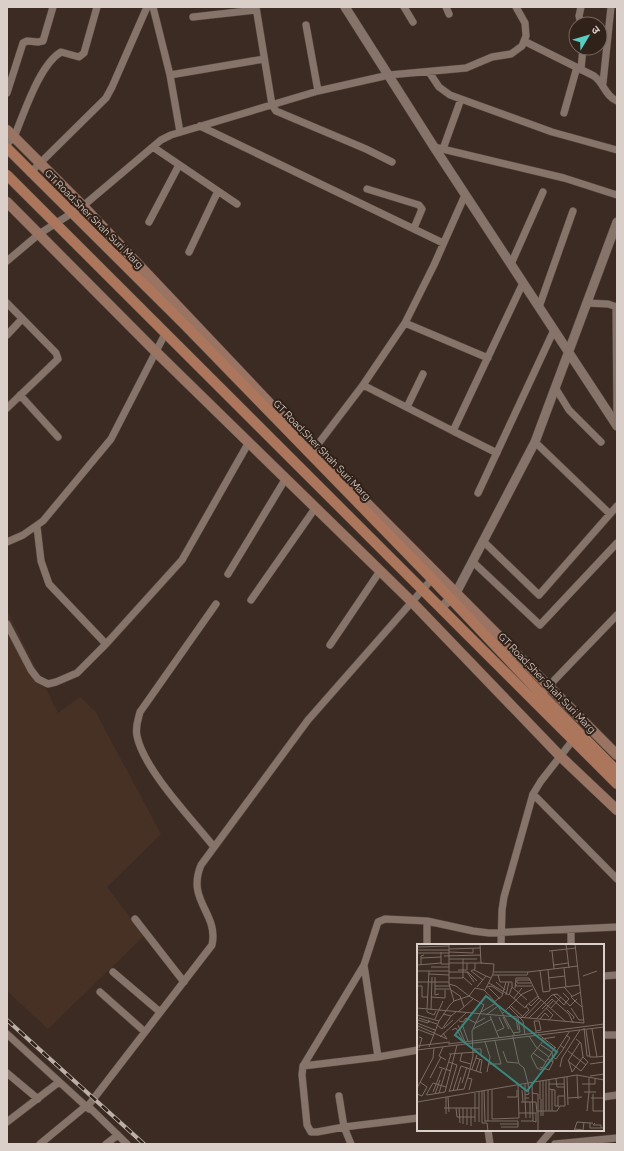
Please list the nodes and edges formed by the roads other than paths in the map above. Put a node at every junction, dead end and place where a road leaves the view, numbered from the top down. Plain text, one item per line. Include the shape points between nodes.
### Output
1 (53, 7) edge
2 (97, 7) edge
3 (148, 7) edge
4 (153, 7) edge
5 (345, 7) edge
6 (404, 7) edge
7 (516, 7) edge
8 (610, 7) edge
9 (256, 8) edge
10 (192, 17) dead end
11 (413, 22) dead end
12 (306, 25) dead end
13 (524, 41) junction
14 (581, 56) edge
15 (264, 59) junction
16 (579, 68) junction
17 (429, 72) junction
18 (170, 75) junction
19 (389, 75) junction
20 (603, 83) junction
21 (318, 91) junction
22 (7, 93) edge
23 (461, 99) junction
24 (617, 101) edge
25 (272, 105) junction
26 (564, 113) dead end
27 (200, 126) junction
28 (180, 132) junction
29 (9, 137) edge
30 (153, 147) junction
31 (7, 148) edge
32 (438, 148) junction
33 (617, 150) edge
34 (392, 162) dead end
35 (40, 163) junction
36 (179, 165) junction
37 (30, 173) junction
38 (7, 175) edge
39 (367, 189) dead end
40 (218, 191) junction
41 (543, 192) dead end
42 (465, 195) junction
43 (617, 195) edge
44 (7, 202) edge
45 (236, 204) dead end
46 (83, 206) junction
47 (573, 211) dead end
48 (71, 213) junction
49 (149, 222) dead end
50 (617, 222) edge
51 (55, 224) junction
52 (414, 228) junction
53 (38, 234) junction
54 (443, 243) junction
55 (189, 252) dead end
56 (7, 261) edge
57 (511, 264) junction
58 (523, 283) junction
59 (7, 303) edge
60 (586, 303) junction
61 (539, 307) junction
62 (617, 307) edge
63 (22, 319) junction
64 (405, 323) junction
65 (554, 330) junction
66 (165, 334) junction
67 (7, 335) edge
68 (155, 351) junction
69 (569, 353) junction
70 (488, 358) junction
71 (423, 374) dead end
72 (363, 385) junction
73 (556, 388) junction
74 (20, 395) junction
75 (406, 407) junction
76 (7, 408) edge
77 (617, 426) edge
78 (453, 431) junction
79 (58, 437) dead end
80 (249, 442) junction
81 (535, 442) junction
82 (601, 442) dead end
83 (312, 452) junction
84 (497, 453) junction
85 (286, 478) junction
86 (478, 493) dead end
87 (617, 506) edge
88 (316, 507) junction
89 (610, 514) junction
90 (37, 526) junction
91 (7, 542) edge
92 (484, 542) junction
93 (617, 543) edge
94 (473, 562) junction
95 (380, 571) junction
96 (228, 574) dead end
97 (432, 579) junction
98 (423, 590) junction
99 (454, 596) junction
100 (251, 600) dead end
101 (412, 602) junction
102 (216, 604) dead end
103 (441, 608) junction
104 (617, 615) edge
105 (7, 624) edge
106 (106, 644) junction
107 (330, 645) dead end
108 (548, 687) junction
109 (540, 694) junction
110 (573, 740) junction
111 (617, 755) edge
112 (560, 756) junction
113 (617, 771) edge
114 (617, 784) edge
115 (533, 794) junction
116 (617, 810) edge
117 (214, 847) junction
118 (617, 879) edge
119 (135, 919) dead end
120 (427, 921) junction
121 (617, 927) edge
122 (570, 930) junction
123 (501, 933) junction
124 (427, 944) edge
125 (501, 944) edge
126 (571, 944) edge
127 (364, 965) junction
128 (113, 972) dead end
129 (604, 976) edge
130 (617, 976) edge
131 (184, 982) junction
132 (100, 992) dead end
133 (160, 1012) junction
134 (145, 1032) junction
135 (7, 1034) edge
136 (604, 1035) edge
137 (617, 1035) edge
138 (417, 1050) edge
139 (378, 1057) junction
140 (303, 1066) junction
141 (7, 1073) edge
142 (59, 1082) junction
143 (617, 1095) edge
144 (339, 1096) dead end
145 (604, 1096) edge
146 (38, 1099) junction
147 (88, 1107) junction
148 (417, 1118) edge
149 (7, 1122) edge
150 (344, 1127) junction
151 (488, 1131) edge
152 (551, 1131) edge
153 (118, 1135) junction
154 (617, 1138) edge
155 (40, 1144) edge
156 (106, 1144) edge
157 (127, 1144) edge
158 (350, 1144) edge
159 (490, 1144) edge
160 (540, 1144) edge
161 (555, 1144) edge

1 - 22 street via 43,41 27,40 23,43
2 - 29 street via 84,53 79,57 61,52 47,66
3 - 35 street via 109,94
4 - 18 street
5 - 19 street
6 - 11 street
7 - 13 street via 525,23
8 - 20 street
9 - 10 street
9 - 15 street
12 - 21 street
13 - 16 street
13 - 17 street via 522,46 511,54 492,57 466,68
14 - 16 street
15 - 18 street
15 - 25 street
16 - 20 street
16 - 26 street
17 - 19 street
17 - 23 street via 443,91
18 - 28 street
19 - 21 street
19 - 32 street
20 - 24 street via 608,95
21 - 25 street
23 - 32 street
23 - 33 street via 552,132
25 - 27 street
25 - 34 street via 276,111
27 - 28 street
27 - 52 street
28 - 30 street
29 - 35 main road
30 - 36 street
30 - 46 street
31 - 37 main road, GT Road;Sher Shah Suri Marg
32 - 42 street
32 - 43 street via 564,178
35 - 37 street
35 - 46 main road
36 - 40 street
36 - 49 street
37 - 48 main road, GT Road;Sher Shah Suri Marg
38 - 51 main road, GT Road;Sher Shah Suri Marg
39 - 52 street via 422,207
40 - 45 street
40 - 55 street
41 - 57 street
42 - 54 street
42 - 57 street
44 - 53 main road
46 - 48 street
46 - 83 main road
47 - 61 street
48 - 51 street
48 - 83 main road, GT Road;Sher Shah Suri Marg
50 - 60 street
51 - 53 street
51 - 66 main road, GT Road;Sher Shah Suri Marg
52 - 54 street
53 - 56 street
53 - 68 main road
54 - 64 street
57 - 58 street
58 - 61 street
58 - 70 street
59 - 63 street
60 - 62 street
60 - 69 street
61 - 65 street
62 - 77 street
63 - 67 street
63 - 74 street via 58,358
64 - 70 street
64 - 72 street
65 - 69 street
65 - 84 street
66 - 68 street
66 - 98 main road, GT Road;Sher Shah Suri Marg
68 - 80 main road
68 - 90 street via 111,439 50,514
69 - 73 street
69 - 77 street
70 - 78 street
71 - 75 street
72 - 75 street
72 - 83 street
73 - 81 street
73 - 82 street via 568,410
74 - 76 street
74 - 79 street
75 - 78 street
78 - 84 street
80 - 85 main road
80 - 106 street via 182,560
81 - 89 street
81 - 92 street
83 - 97 main road, GT Road;Sher Shah Suri Marg
83 - 99 main road
84 - 86 street
85 - 88 main road
85 - 96 street
87 - 89 street
88 - 95 main road
88 - 100 street
89 - 92 street via 539,594
90 - 91 street
90 - 106 street via 41,562 49,584
92 - 94 street
93 - 94 street via 540,625
94 - 99 street
95 - 101 main road
95 - 107 street
97 - 98 street
97 - 99 main road, GT Road;Sher Shah Suri Marg
98 - 101 street
98 - 103 main road, GT Road;Sher Shah Suri Marg
99 - 103 street
99 - 108 main road
99 - 109 main road, GT Road;Sher Shah Suri Marg
101 - 112 main road
101 - 117 street via 308,720
102 - 117 street via 140,712 136,724 137,736 150,768
103 - 110 main road, GT Road;Sher Shah Suri Marg
104 - 108 street
105 - 106 street via 31,670 38,679 48,684 76,673
108 - 109 street
108 - 111 main road
109 - 113 main road, GT Road;Sher Shah Suri Marg
110 - 112 street
110 - 114 main road, GT Road;Sher Shah Suri Marg
112 - 115 street
112 - 116 main road
115 - 118 street
115 - 123 street via 504,897
117 - 131 street via 202,865 196,882 197,893 210,923 213,939 207,953
119 - 131 street
120 - 123 street via 472,931
120 - 124 street
120 - 127 street via 381,920 376,926
121 - 122 street
122 - 123 street
122 - 126 street
123 - 125 street
127 - 139 street
127 - 140 street
128 - 133 street
129 - 130 street
131 - 133 street
132 - 134 street
133 - 134 street
134 - 147 street
135 - 142 street
136 - 137 street
138 - 139 street
139 - 140 street
140 - 150 street via 308,1129 317,1132
141 - 146 street
142 - 146 street
142 - 147 street
143 - 145 street
144 - 150 street
146 - 149 street
147 - 153 street
147 - 155 street
148 - 150 street
150 - 158 street
151 - 159 street
152 - 160 street
153 - 156 street
153 - 157 street
154 - 161 street

